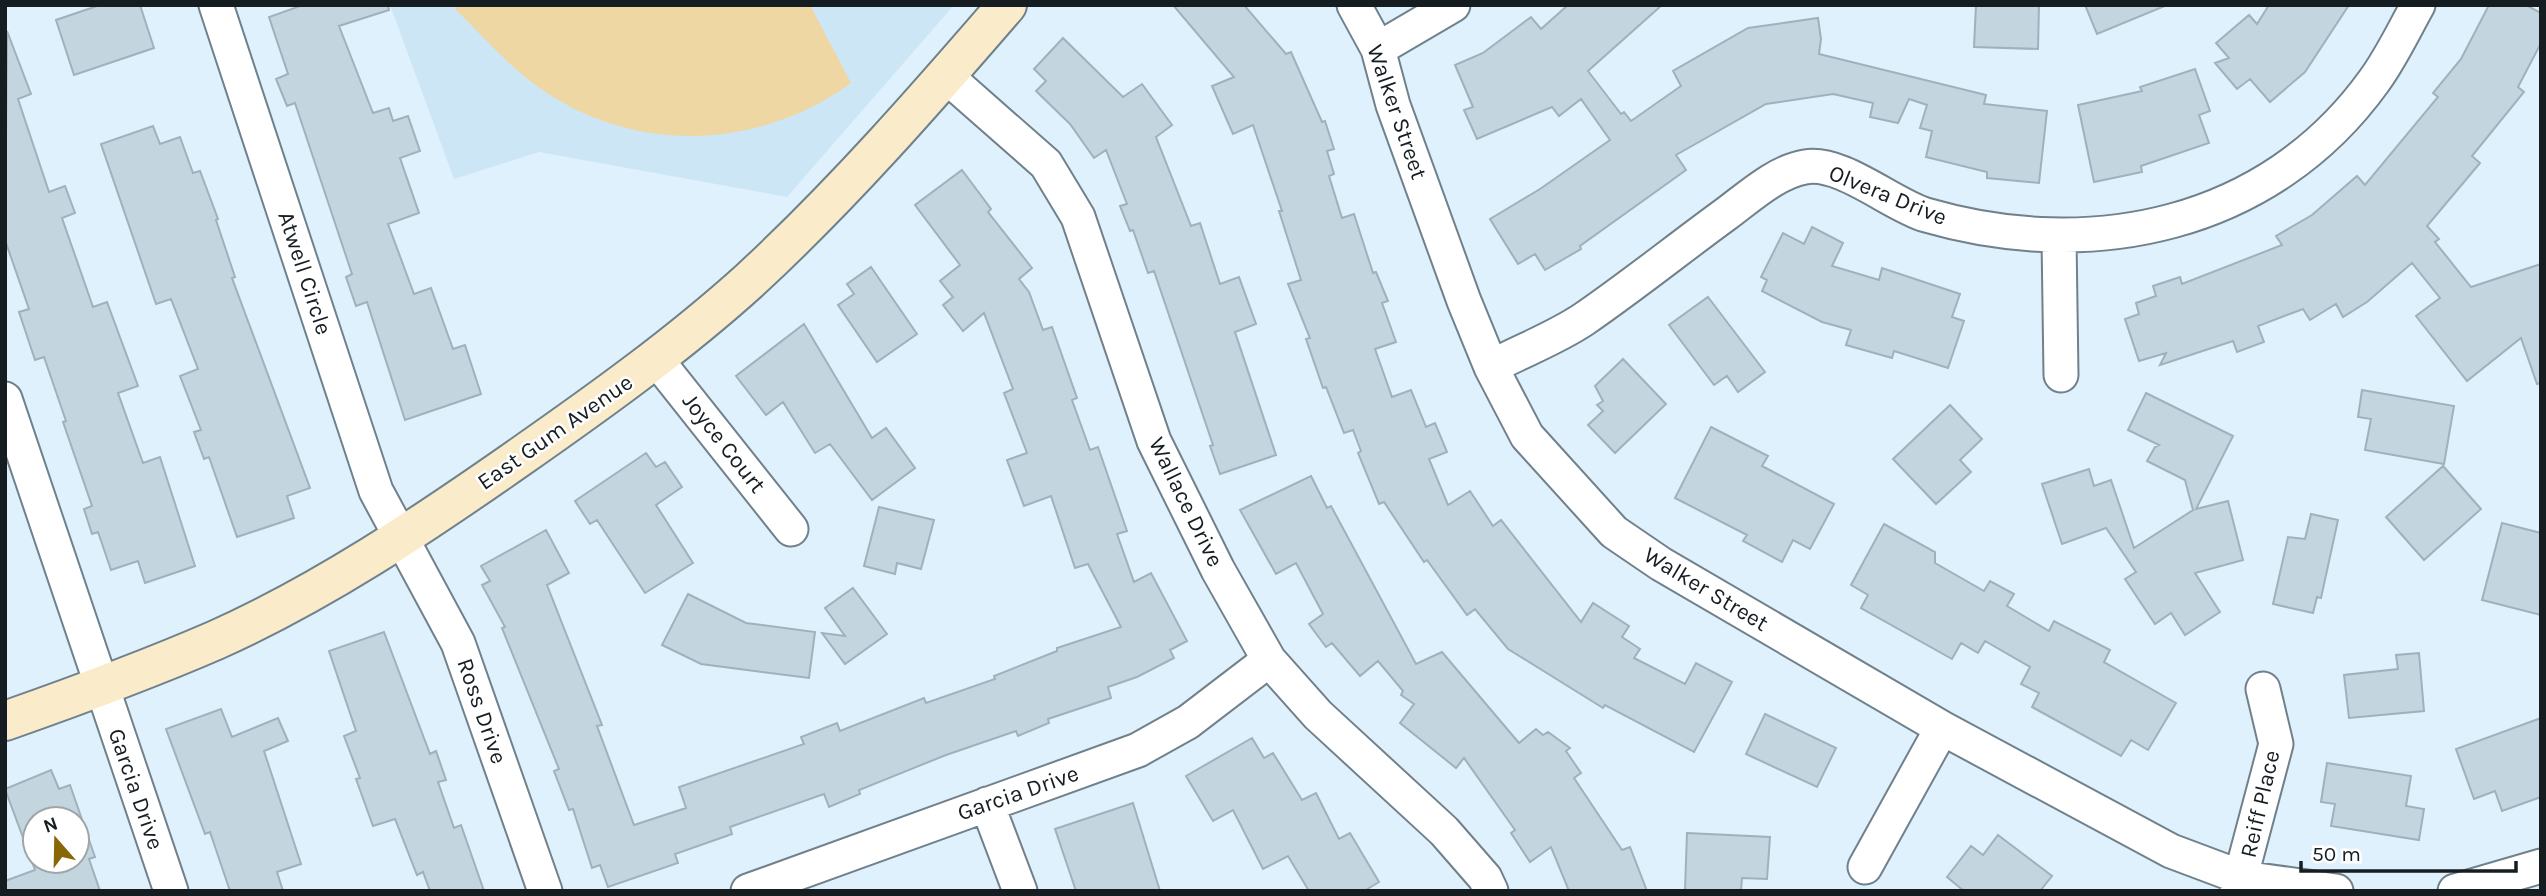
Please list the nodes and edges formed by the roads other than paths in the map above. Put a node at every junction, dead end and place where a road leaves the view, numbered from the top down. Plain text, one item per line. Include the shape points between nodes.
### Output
1 (216, 5) edge
2 (1007, 5) edge
3 (1354, 5) edge
4 (1453, 5) edge
5 (2418, 5) edge
6 (1378, 49) junction
7 (946, 76) junction
8 (2059, 237) junction
9 (656, 359) junction
10 (1491, 367) junction
11 (2061, 375) dead end
12 (5, 399) edge
13 (791, 529) dead end
14 (402, 538) junction
15 (1269, 660) junction
16 (100, 687) junction
17 (2263, 689) dead end
18 (5, 721) edge
19 (1942, 728) junction
20 (986, 804) junction
21 (2541, 866) edge
22 (1865, 867) dead end
23 (2240, 884) edge
24 (171, 891) edge
25 (545, 891) edge
26 (748, 891) edge
27 (1020, 891) edge
28 (1491, 891) edge
29 (2336, 891) edge
30 (2455, 891) edge

1 - 14 street, Atwell Circle via 376,491
2 - 7 street, East Gum Avenue
3 - 6 street, Walker Street
4 - 6 street
5 - 8 street, Olvera Drive via 2367,90 2279,173 2234,200 2173,223
6 - 10 street, Walker Street via 1393,105
7 - 9 street, East Gum Avenue via 803,228
7 - 15 street, Wallace Drive via 1046,164 1078,217 1154,441
8 - 10 street, Olvera Drive via 1986,231 1922,214 1827,169 1790,170 1581,320
8 - 11 street
9 - 13 street, Joyce Court
9 - 14 street, East Gum Avenue
10 - 19 street, Walker Street via 1527,436 1614,532
12 - 16 street
14 - 16 street, East Gum Avenue via 346,573 218,639
14 - 25 street, Ross Drive via 458,643
15 - 20 street, Garcia Drive via 1188,722 1138,750
15 - 28 street, Wallace Drive via 1318,715 1444,831
16 - 18 street, East Gum Avenue
16 - 24 street, Garcia Drive
17 - 23 street, Reiff Place via 2276,744
19 - 22 street
19 - 23 street, Walker Street
20 - 26 street, Garcia Drive
20 - 27 street
21 - 30 street
23 - 29 street, Walker Street

